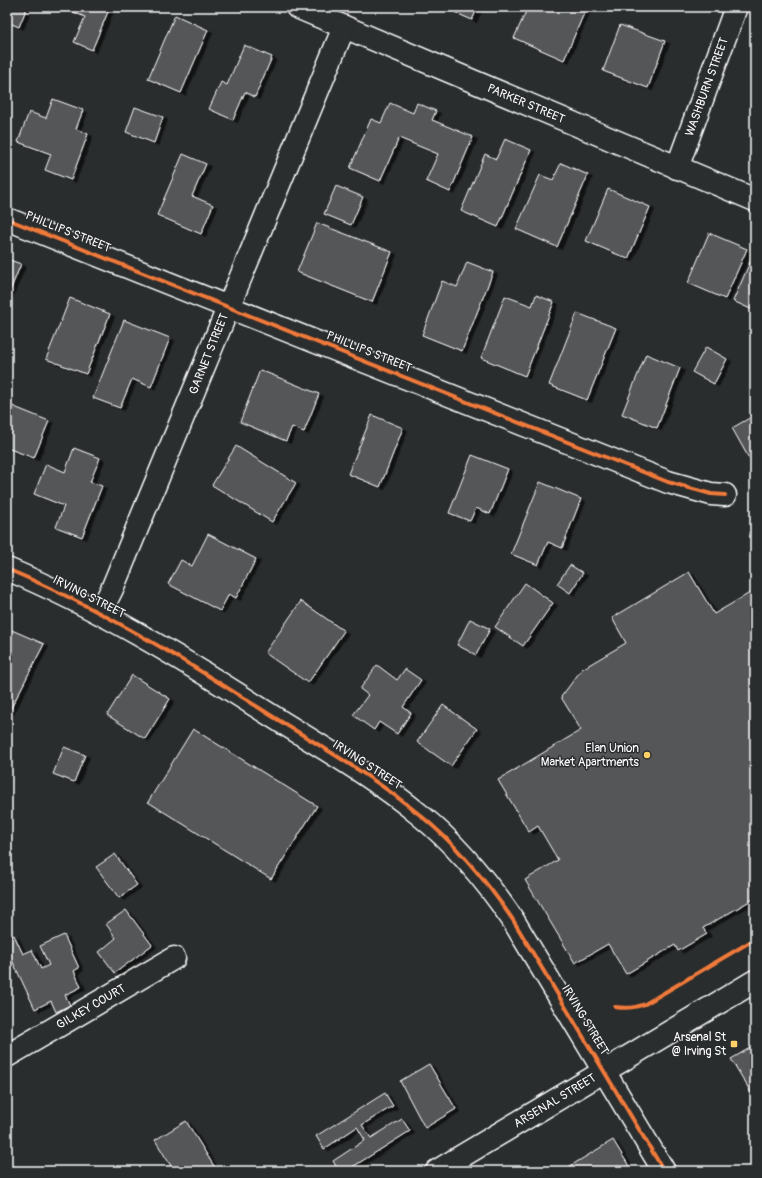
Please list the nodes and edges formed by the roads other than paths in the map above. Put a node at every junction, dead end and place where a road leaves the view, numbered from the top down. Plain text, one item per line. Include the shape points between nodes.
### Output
1 (297, 7) edge
2 (736, 7) edge
3 (344, 27) junction
4 (677, 168) junction
5 (755, 200) edge
6 (7, 219) edge
7 (228, 307) junction
8 (725, 495) dead end
9 (7, 569) edge
10 (100, 613) junction
11 (174, 958) dead end
12 (755, 981) edge
13 (7, 1056) edge
14 (604, 1072) junction
15 (437, 1171) edge
16 (664, 1171) edge

1 - 3 street, PARKER STREET
2 - 4 street, WASHBURN STREET
3 - 4 street, PARKER STREET
3 - 7 street, GARNET STREET
4 - 5 street, PARKER STREET
6 - 7 street, PHILLIPS STREET
7 - 8 street, PHILLIPS STREET via 668,482
7 - 10 street, GARNET STREET
9 - 10 street, IRVING STREET via 50,587
10 - 14 street, IRVING STREET via 172,652 372,779 437,830 500,900
11 - 13 street, GILKEY COURT
12 - 14 street, ARSENAL STREET
14 - 15 street, ARSENAL STREET
14 - 16 street, IRVING STREET

